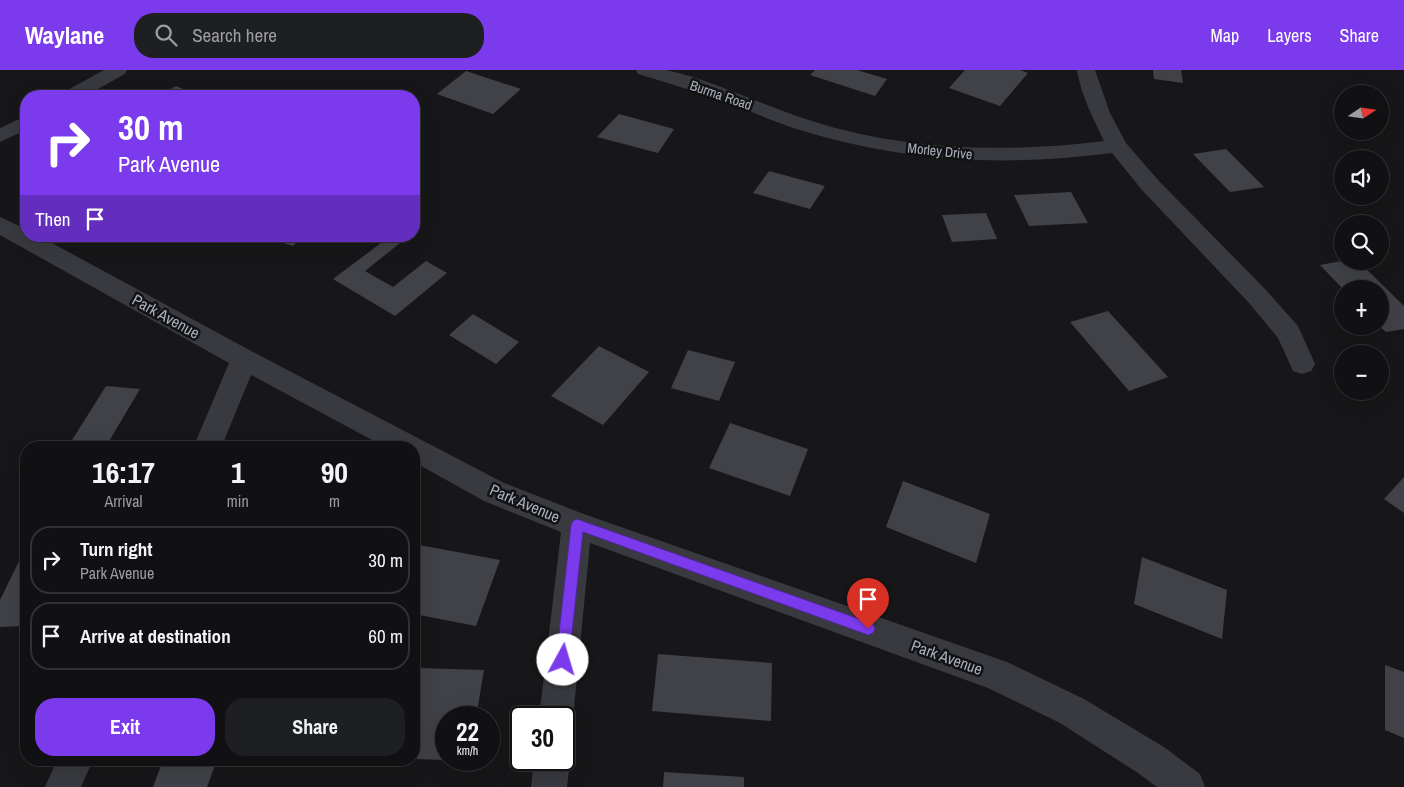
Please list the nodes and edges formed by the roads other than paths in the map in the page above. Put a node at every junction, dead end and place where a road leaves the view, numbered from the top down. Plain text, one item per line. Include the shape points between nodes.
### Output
1 (118, 70) edge
2 (645, 70) edge
3 (1086, 70) edge
4 (82, 90) edge
5 (768, 112) joint
6 (20, 125) edge
7 (0, 136) edge
8 (1117, 146) junction
9 (0, 225) edge
10 (20, 236) edge
11 (31, 242) edge
12 (244, 359) junction
13 (1302, 364) dead end
14 (209, 441) edge
15 (400, 441) edge
16 (420, 452) edge
17 (577, 525) junction
18 (557, 706) edge
19 (72, 766) edge
20 (551, 771) edge
21 (63, 787) edge
22 (549, 787) edge
23 (1187, 787) edge

1 - 4 street
2 - 5 street, Burma Road
3 - 8 street via 1100,113
5 - 8 street, Morley Drive via 817,130 933,152 1021,156
6 - 7 street
8 - 13 street via 1264,304 1288,333
9 - 10 street, Park Avenue
11 - 12 street, Park Avenue
12 - 14 street
12 - 15 street, Park Avenue
16 - 17 street, Park Avenue via 494,492
17 - 18 street
17 - 23 street, Park Avenue via 995,674 1072,711 1151,760
19 - 21 street
20 - 22 street

